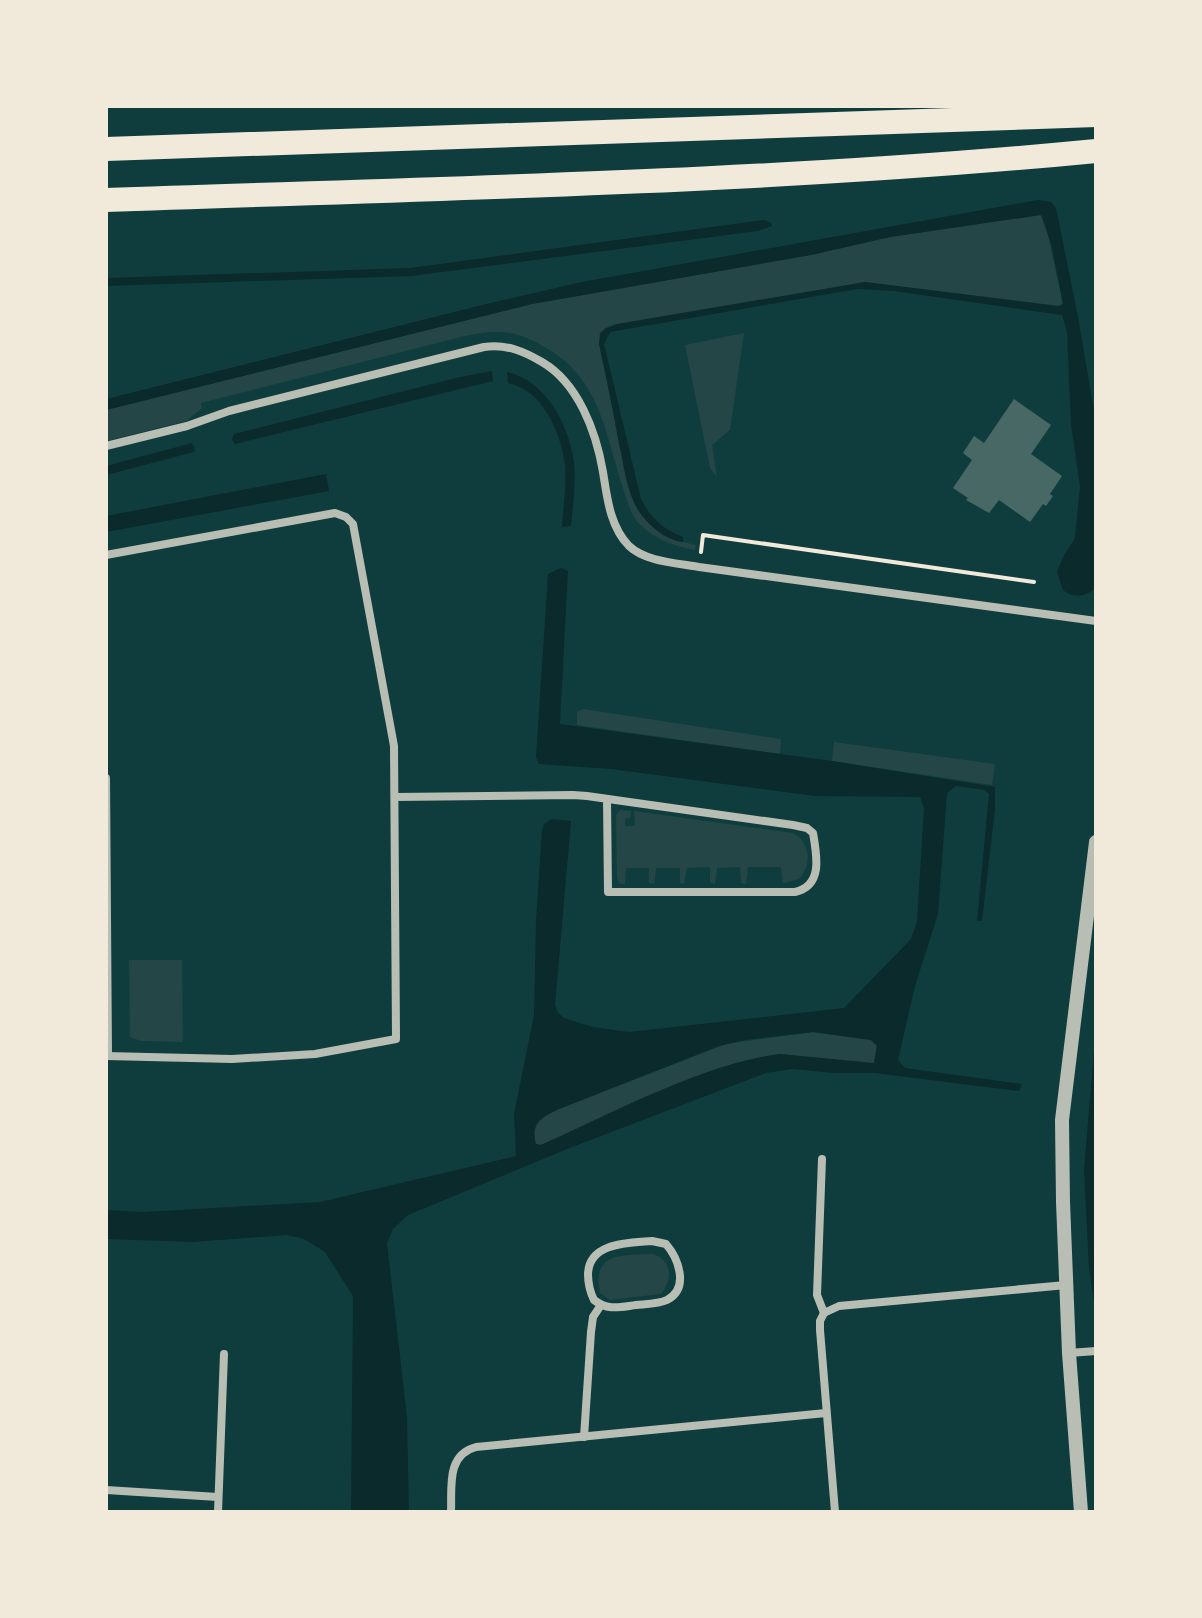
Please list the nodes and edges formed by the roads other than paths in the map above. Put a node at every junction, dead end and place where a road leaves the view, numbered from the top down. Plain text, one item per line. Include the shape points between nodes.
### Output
1 (1096, 115) edge
2 (106, 149) edge
3 (1096, 151) edge
4 (106, 200) edge
5 (106, 446) edge
6 (106, 555) edge
7 (1096, 621) edge
8 (106, 778) edge
9 (395, 797) junction
10 (607, 799) junction
11 (1096, 842) edge
12 (107, 1056) edge
13 (822, 1159) dead end
14 (1066, 1285) junction
15 (601, 1305) junction
16 (824, 1313) junction
17 (1096, 1351) edge
18 (1069, 1353) junction
19 (224, 1354) dead end
20 (826, 1413) junction
21 (584, 1437) junction
22 (106, 1490) edge
23 (218, 1497) junction
24 (218, 1512) edge
25 (451, 1512) edge
26 (835, 1512) edge
27 (1081, 1512) edge

1 - 2 highway
3 - 4 highway via 604,183
5 - 7 street via 454,354 508,347 554,369 572,386 602,467 608,504 632,549 699,567
6 - 9 street via 321,515 346,517 356,534 394,746
8 - 12 street
9 - 10 street
9 - 12 street via 396,1039 315,1054 232,1059
10 - 10 street via 807,828 814,837 815,878 807,889 795,892 608,892
11 - 14 street via 1062,1120
13 - 16 street via 817,1295
14 - 16 street via 839,1306
14 - 18 street
15 - 15 street via 666,1301 680,1278 676,1255 666,1244 652,1241 604,1249 588,1271 591,1295
15 - 21 street via 591,1332
16 - 20 street via 820,1330
17 - 18 street
18 - 27 street
19 - 23 street
20 - 21 street
20 - 26 street
21 - 25 street via 466,1449 454,1463
22 - 23 street
23 - 24 street

